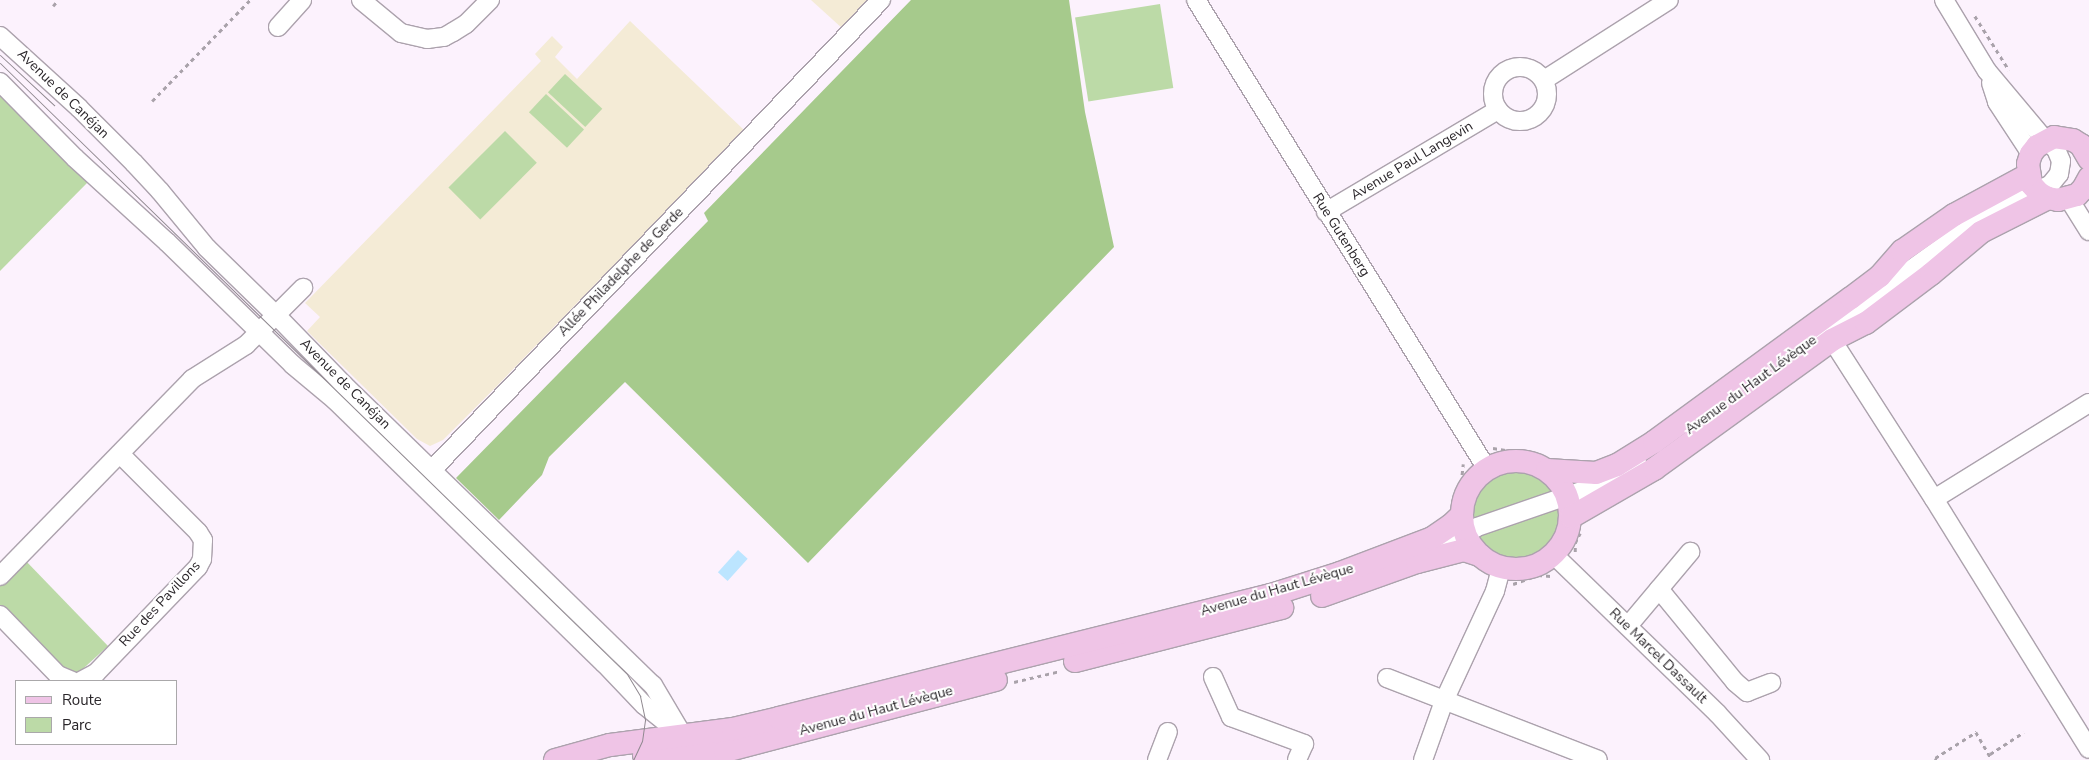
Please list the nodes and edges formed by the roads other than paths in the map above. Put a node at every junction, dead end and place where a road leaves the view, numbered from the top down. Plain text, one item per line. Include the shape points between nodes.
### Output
1 (302, 0) edge
2 (362, 0) edge
3 (490, 0) edge
4 (881, 0) edge
5 (1196, 0) edge
6 (1669, 0) edge
7 (1944, 0) edge
8 (278, 28) dead end
9 (0, 36) edge
10 (1544, 80) junction
11 (0, 82) edge
12 (1498, 110) junction
13 (2086, 149) edge
14 (2089, 178) edge
15 (2034, 181) junction
16 (1326, 212) junction
17 (2089, 231) edge
18 (303, 288) dead end
19 (276, 315) junction
20 (259, 332) junction
21 (1832, 340) junction
22 (2089, 403) edge
23 (120, 454) junction
24 (1487, 469) junction
25 (432, 470) junction
26 (1547, 470) junction
27 (1934, 500) junction
28 (1569, 507) junction
29 (1462, 522) junction
30 (1690, 552) dead end
31 (1479, 555) junction
32 (1554, 566) junction
33 (0, 576) edge
34 (1506, 577) junction
35 (1659, 590) junction
36 (0, 615) edge
37 (1628, 626) junction
38 (1140, 644) junction
39 (1213, 677) dead end
40 (1386, 678) dead end
41 (70, 680) edge
42 (83, 680) edge
43 (1772, 683) dead end
44 (1444, 701) junction
45 (1168, 732) dead end
46 (2089, 748) edge
47 (691, 750) edge
48 (555, 760) edge
49 (609, 760) edge
50 (1157, 760) edge
51 (1297, 760) edge
52 (1423, 760) edge
53 (1598, 760) edge
54 (1760, 760) edge

1 - 8 street
2 - 3 street via 400,33 427,39 444,37 460,28
4 - 25 street, Allée Philadelphe de Gerde
5 - 16 street, Rue Gutenberg
6 - 10 street
7 - 15 street via 1987,71
9 - 19 street, Avenue de Canéjan via 134,163 207,248
10 - 12 street via 1547,88 1544,106 1532,118 1513,120
10 - 12 street via 1531,68 1505,70 1494,84 1492,93
11 - 20 street, Avenue de Canéjan via 75,158
12 - 16 street, Avenue Paul Langevin
13 - 15 main road via 2064,137
14 - 15 main road via 2084,189
15 - 17 street
15 - 21 main road, Avenue du Haut Lévèque via 1931,274 1866,323
15 - 26 main road, Avenue du Haut Lévèque via 1954,215 1902,251 1880,276 1851,298 1654,442 1617,465 1596,473
15 - 28 street, Avenue du Haut Lévèque via 1639,466
16 - 24 street, Rue Gutenberg
18 - 19 street
19 - 20 street
19 - 25 street, Avenue de Canéjan
20 - 23 street via 246,345 192,379
20 - 47 street, Avenue de Canéjan via 342,406
21 - 27 street
21 - 28 main road, Avenue du Haut Lévèque via 1654,469
22 - 27 street
23 - 33 street
23 - 42 street, Rue des Pavillons via 198,532 203,540 202,559 198,567 96,673
24 - 26 main road via 1517,460
24 - 29 main road via 1473,482 1465,497
25 - 47 street, Avenue de Canéjan via 657,690
26 - 28 main road via 1559,481
27 - 46 street
28 - 29 street, Avenue du Haut Lévèque
28 - 32 main road via 1566,537
29 - 31 main road
29 - 38 street, Avenue du Haut Lévèque via 1382,567 1296,597 1174,628
29 - 47 main road, Avenue du Haut Lévèque via 1432,538 1308,584 779,718
30 - 35 street
31 - 34 main road
31 - 38 main road, Avenue du Haut Lévèque via 1464,550 1416,562 1305,601
32 - 34 main road via 1538,565
32 - 37 street, Rue Marcel Dassault
34 - 44 street via 1495,591
35 - 37 street
35 - 43 street via 1735,682 1747,692
36 - 41 street via 58,675
37 - 54 street, Rue Marcel Dassault
38 - 47 main road, Avenue du Haut Lévèque via 725,751
39 - 51 street via 1231,717 1304,744
40 - 44 street
44 - 52 street
44 - 53 street
45 - 50 street
47 - 48 main road, Avenue du Haut Lévèque via 610,745
47 - 49 main road, Avenue du Haut Lévèque

